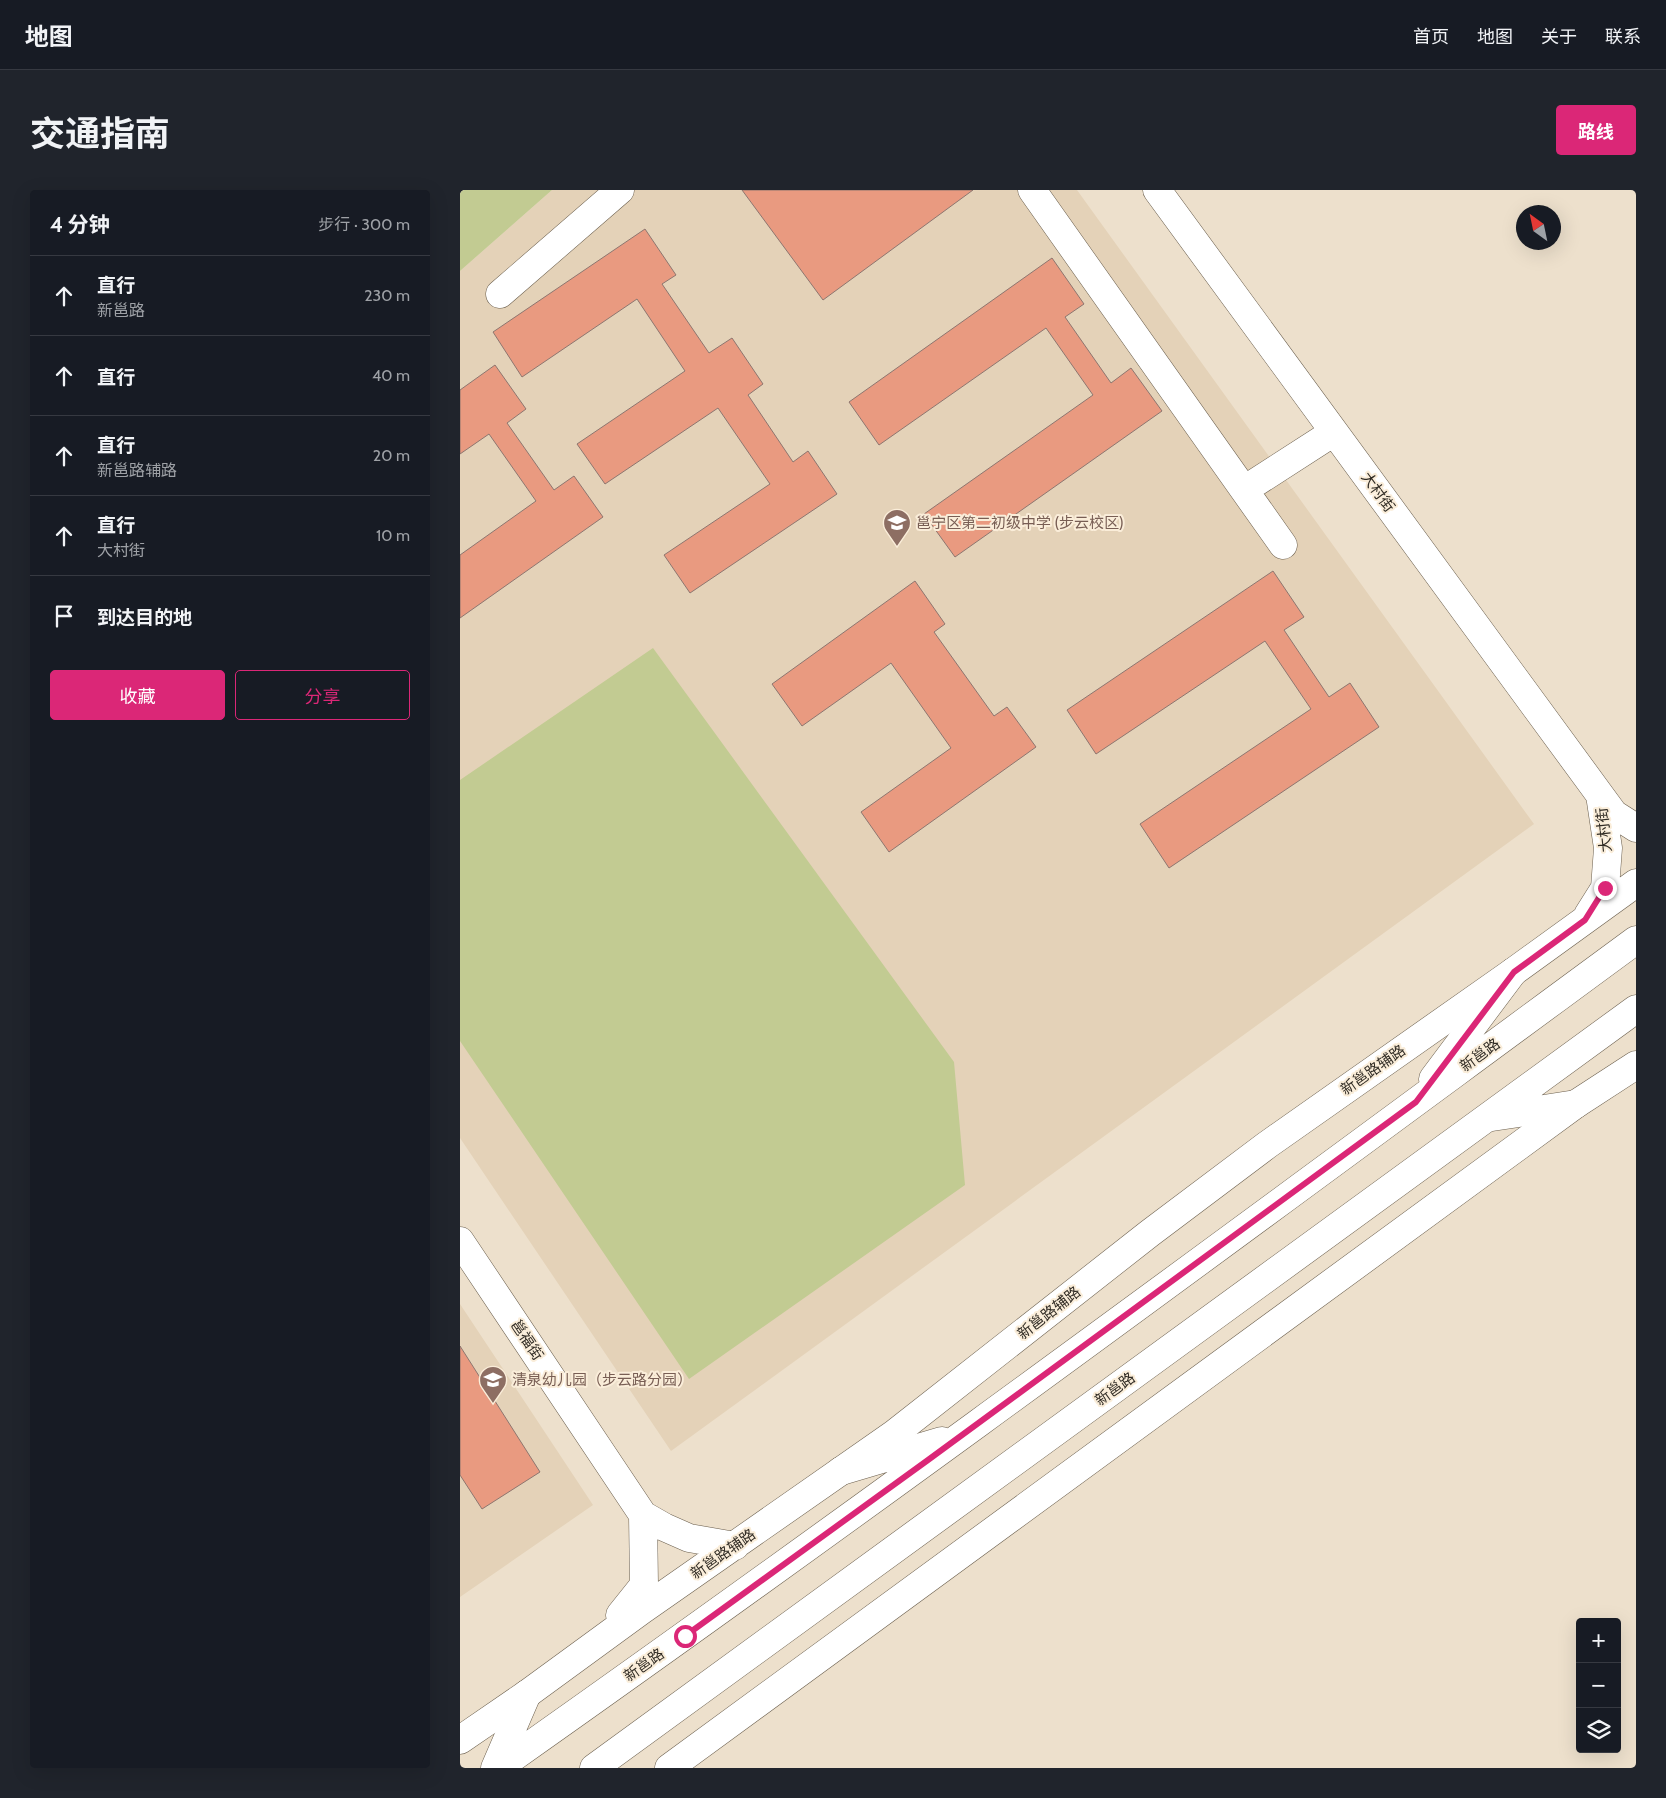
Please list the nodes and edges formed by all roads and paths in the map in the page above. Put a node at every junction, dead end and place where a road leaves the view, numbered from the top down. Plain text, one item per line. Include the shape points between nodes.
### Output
1 (620, 190) edge
2 (1032, 190) edge
3 (1157, 190) edge
4 (500, 294) dead end
5 (1334, 432) junction
6 (1244, 490) junction
7 (1283, 545) dead end
8 (1600, 795) junction
9 (1636, 828) edge
10 (1636, 884) edge
11 (1585, 920) junction
12 (1636, 940) edge
13 (1514, 972) junction
14 (1636, 1009) edge
15 (1636, 1065) edge
16 (1416, 1102) junction
17 (1576, 1104) junction
18 (1488, 1118) junction
19 (461, 1245) edge
20 (963, 1434) junction
21 (840, 1472) junction
22 (643, 1515) junction
23 (735, 1546) junction
24 (595, 1645) junction
25 (527, 1694) junction
26 (460, 1740) edge
27 (496, 1768) edge
28 (594, 1768) edge
29 (669, 1768) edge

1 - 4 street
2 - 6 street
3 - 5 street, 大村街
5 - 6 street
5 - 8 street, 大村街
6 - 7 street
8 - 9 street, 大村街 via 1614,814
8 - 11 street, 大村街 via 1608,848 1605,888
10 - 11 street, 新邕路辅路
11 - 13 street, 新邕路辅路
12 - 16 street, 新邕路
13 - 16 street
13 - 21 street, 新邕路辅路 via 1267,1145 894,1434
14 - 18 street, 新邕路
15 - 17 street
16 - 20 street, 新邕路
17 - 18 street
17 - 29 street
18 - 28 street, 新邕路
19 - 22 street, 邕福街
20 - 21 street
20 - 27 street, 新邕路 via 685,1636
21 - 23 street, 新邕路辅路
22 - 23 street via 689,1538
22 - 24 street via 644,1585
23 - 24 street, 新邕路辅路
24 - 25 street, 新邕路辅路
25 - 26 street, 新邕路辅路
25 - 27 street

